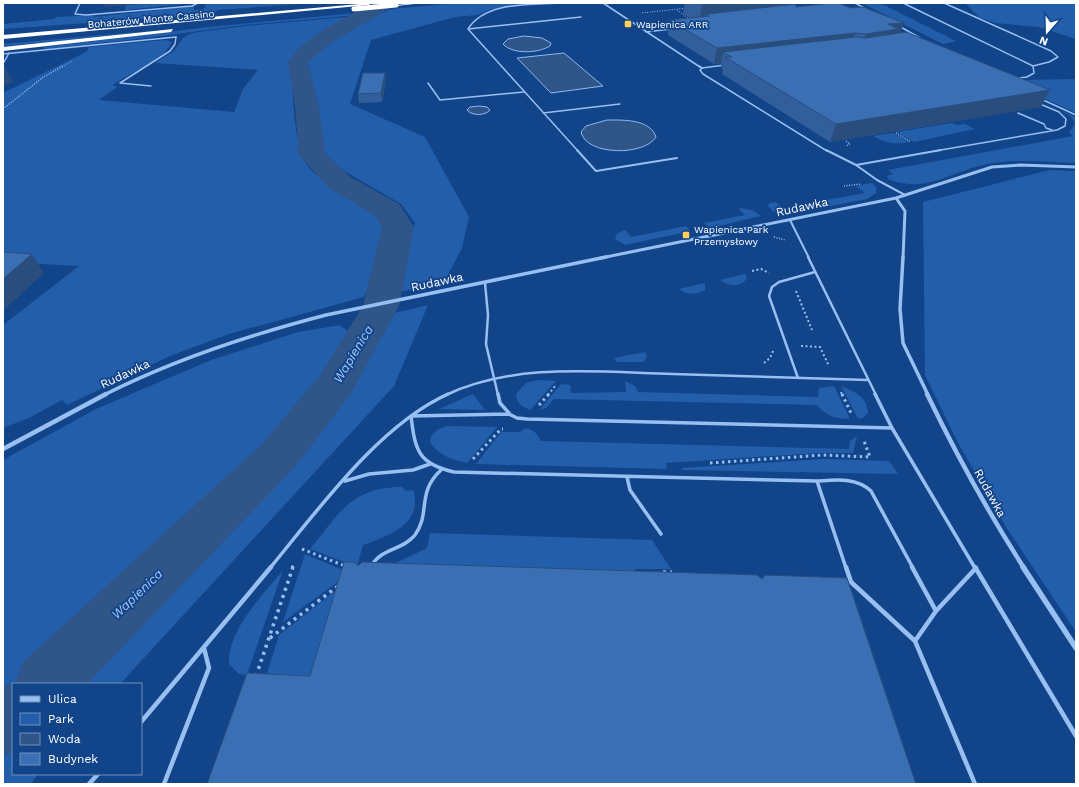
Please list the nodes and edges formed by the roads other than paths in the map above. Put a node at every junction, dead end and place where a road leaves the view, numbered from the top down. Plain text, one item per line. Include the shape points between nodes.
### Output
1 (80, 3) edge
2 (198, 3) edge
3 (382, 3) edge
4 (421, 3) edge
5 (560, 3) edge
6 (603, 3) edge
7 (855, 3) edge
8 (903, 3) edge
9 (944, 3) edge
10 (865, 8) junction
11 (858, 9) edge
12 (299, 10) junction
13 (872, 12) edge
14 (270, 17) junction
15 (581, 17) dead end
16 (197, 26) dead end
17 (898, 26) dead end
18 (175, 29) dead end
19 (468, 29) junction
20 (672, 29) edge
21 (3, 31) edge
22 (646, 32) junction
23 (3, 37) edge
24 (176, 37) joint
25 (925, 40) edge
26 (3, 41) edge
27 (3, 49) edge
28 (9, 53) junction
29 (3, 54) edge
30 (4, 62) edge
31 (730, 64) edge
32 (1033, 66) junction
33 (702, 68) junction
34 (1016, 78) edge
35 (428, 83) dead end
36 (151, 86) dead end
37 (524, 92) junction
38 (1038, 97) edge
39 (1037, 102) edge
40 (620, 104) dead end
41 (543, 113) junction
42 (1018, 113) edge
43 (1076, 115) edge
44 (1052, 130) junction
45 (677, 158) dead end
46 (856, 165) junction
47 (1076, 167) edge
48 (905, 195) junction
49 (896, 198) junction
50 (790, 220) junction
51 (815, 272) junction
52 (485, 283) junction
53 (495, 378) junction
54 (798, 378) junction
55 (868, 380) junction
56 (509, 414) junction
57 (411, 416) junction
58 (892, 428) junction
59 (3, 449) edge
60 (430, 464) junction
61 (441, 470) junction
62 (627, 477) junction
63 (343, 481) junction
64 (817, 481) junction
65 (662, 534) dead end
66 (976, 568) junction
67 (368, 575) edge
68 (936, 611) junction
69 (916, 641) junction
70 (204, 648) junction
71 (1076, 648) edge
72 (142, 721) edge
73 (1076, 736) edge
74 (97, 775) edge
75 (89, 784) edge
76 (164, 784) edge
77 (974, 784) edge

1 - 2 lane via 75,14 192,6
3 - 12 highway, Bohaterów Monte Cassino
4 - 14 highway, Bohaterów Monte Cassino, bridge
5 - 19 lane via 496,9 486,12 469,25
6 - 22 street
7 - 10 lane
8 - 32 lane
9 - 32 lane via 1058,56 1049,62
10 - 11 lane
10 - 13 lane
12 - 21 highway
12 - 23 highway, Bohaterów Monte Cassino
14 - 16 highway
14 - 26 highway, Bohaterów Monte Cassino
15 - 19 lane
17 - 25 lane
18 - 27 highway
19 - 37 lane
20 - 22 lane
22 - 33 street
24 - 28 street
24 - 36 lane via 170,51 120,83
28 - 29 street
28 - 30 lane
31 - 33 lane
32 - 34 lane via 1034,73 1031,76
33 - 46 lane via 700,70 703,74 830,153
35 - 37 lane via 440,100
37 - 41 lane
38 - 43 lane
39 - 44 lane via 1066,119 1065,126
40 - 41 lane
41 - 45 lane via 596,171
42 - 44 lane
44 - 46 lane
46 - 48 lane
47 - 48 street, Rudawka via 1021,165 992,168
48 - 49 street, Rudawka
49 - 50 street, Rudawka
49 - 71 street, Rudawka via 905,211 900,309 903,343 950,442 1000,532
50 - 51 lane
50 - 52 street, Rudawka
51 - 54 lane via 788,278 772,287 769,296
51 - 55 lane
52 - 53 lane via 488,315 486,344
52 - 59 street, Rudawka via 326,315 255,334 160,368 91,401
53 - 54 lane via 521,373 599,372
53 - 56 lane via 500,403
53 - 57 lane via 460,388 432,401
54 - 55 lane
55 - 58 lane
56 - 57 lane
56 - 58 lane via 527,419
57 - 60 lane via 415,444 420,456
57 - 63 lane via 394,429
58 - 66 lane
60 - 61 lane
60 - 63 lane via 413,470 369,474
61 - 62 lane
61 - 67 lane via 430,481 420,526 414,536 380,554 374,560
62 - 64 lane
62 - 65 lane via 630,490
63 - 70 lane
64 - 68 lane via 857,480 866,484
64 - 69 lane via 851,582
66 - 68 lane
66 - 73 lane
68 - 69 lane
69 - 77 lane
70 - 72 lane
70 - 76 lane via 208,668
74 - 75 lane

